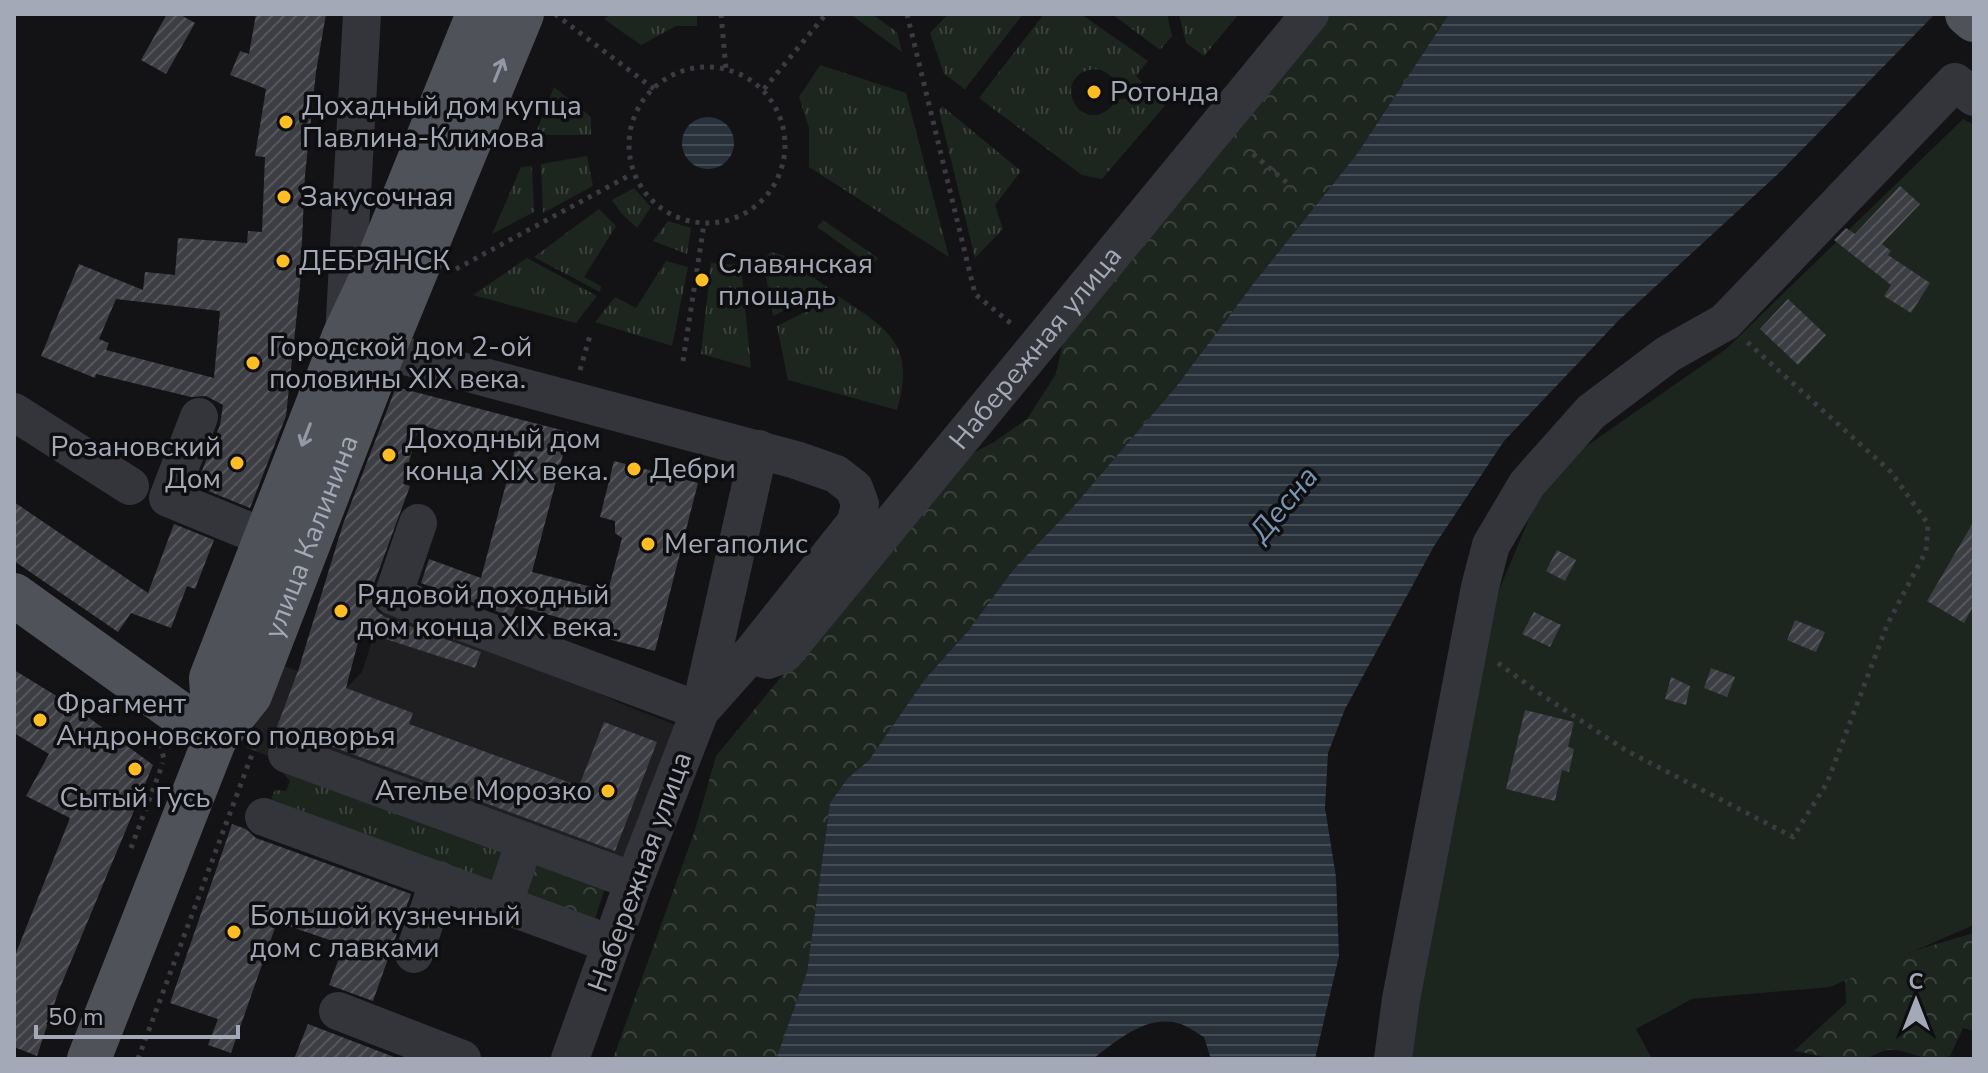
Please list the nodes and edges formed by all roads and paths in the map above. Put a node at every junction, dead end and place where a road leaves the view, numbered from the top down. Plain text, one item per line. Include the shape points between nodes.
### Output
1 (362, 14) edge
2 (478, 14) edge
3 (522, 14) edge
4 (554, 14) edge
5 (721, 14) edge
6 (826, 14) edge
7 (907, 14) edge
8 (1310, 14) edge
9 (1967, 14) edge
10 (1974, 20) edge
11 (726, 69) junction
12 (654, 89) junction
13 (764, 89) junction
14 (1974, 97) edge
15 (1253, 154) dead end
16 (632, 174) junction
17 (1292, 187) dead end
18 (704, 224) junction
19 (445, 275) dead end
20 (1725, 322) junction
21 (364, 343) junction
22 (1039, 346) junction
23 (683, 361) dead end
24 (14, 412) edge
25 (199, 417) dead end
26 (759, 449) junction
27 (130, 486) dead end
28 (418, 523) dead end
29 (266, 538) junction
30 (14, 595) edge
31 (1468, 641) junction
32 (750, 655) junction
33 (700, 711) junction
34 (215, 739) junction
35 (287, 754) dead end
36 (264, 817) dead end
37 (525, 841) junction
38 (439, 880) junction
39 (634, 881) junction
40 (504, 903) junction
41 (611, 944) junction
42 (414, 954) dead end
43 (338, 1011) dead end
44 (89, 1059) edge
45 (462, 1059) edge
46 (570, 1059) edge
47 (1393, 1059) edge

1 - 21 street
2 - 21 main road, улица Калинина via 370,281
21 -> 3 main road, улица Калинина
4 - 12 path
5 - 11 path
6 - 13 path
7 - 22 path via 975,294
8 - 22 street, Набережная улица
9 - 10 main road
11 - 12 path via 685,69
11 - 13 path
12 - 16 path via 637,109 628,142
13 - 18 path via 780,113 786,140 781,172 771,192 751,211
14 - 20 street via 1955,82
15 - 17 path
16 - 18 path via 662,208
16 - 19 path
18 - 23 path
20 - 31 street via 1668,354 1591,412 1527,484 1491,545
20 - 31 path via 1891,472 1928,524 1926,551 1887,625 1827,783 1793,837 1627,751
21 - 26 street
21 -> 29 main road, улица Калинина
21 - 34 main road, улица Калинина via 250,695
22 - 32 street, Набережная улица via 784,654 768,660
24 - 27 street
25 - 29 street via 168,498
26 - 32 street, Набережная улица via 836,474 854,488 860,504 856,522
26 - 33 street
28 - 33 street via 393,596
29 - 34 main road, улица Калинина via 211,678
30 - 34 main road
31 - 47 street
32 - 33 street, Набережная улица
33 - 39 street, Набережная улица
34 - 44 main road, улица Калинина
35 - 37 street
36 - 38 street
37 - 39 street
37 - 40 street
38 - 40 street
38 - 42 street
39 - 41 street, Набережная улица
40 - 41 street
41 - 46 street, Набережная улица
43 - 45 street

